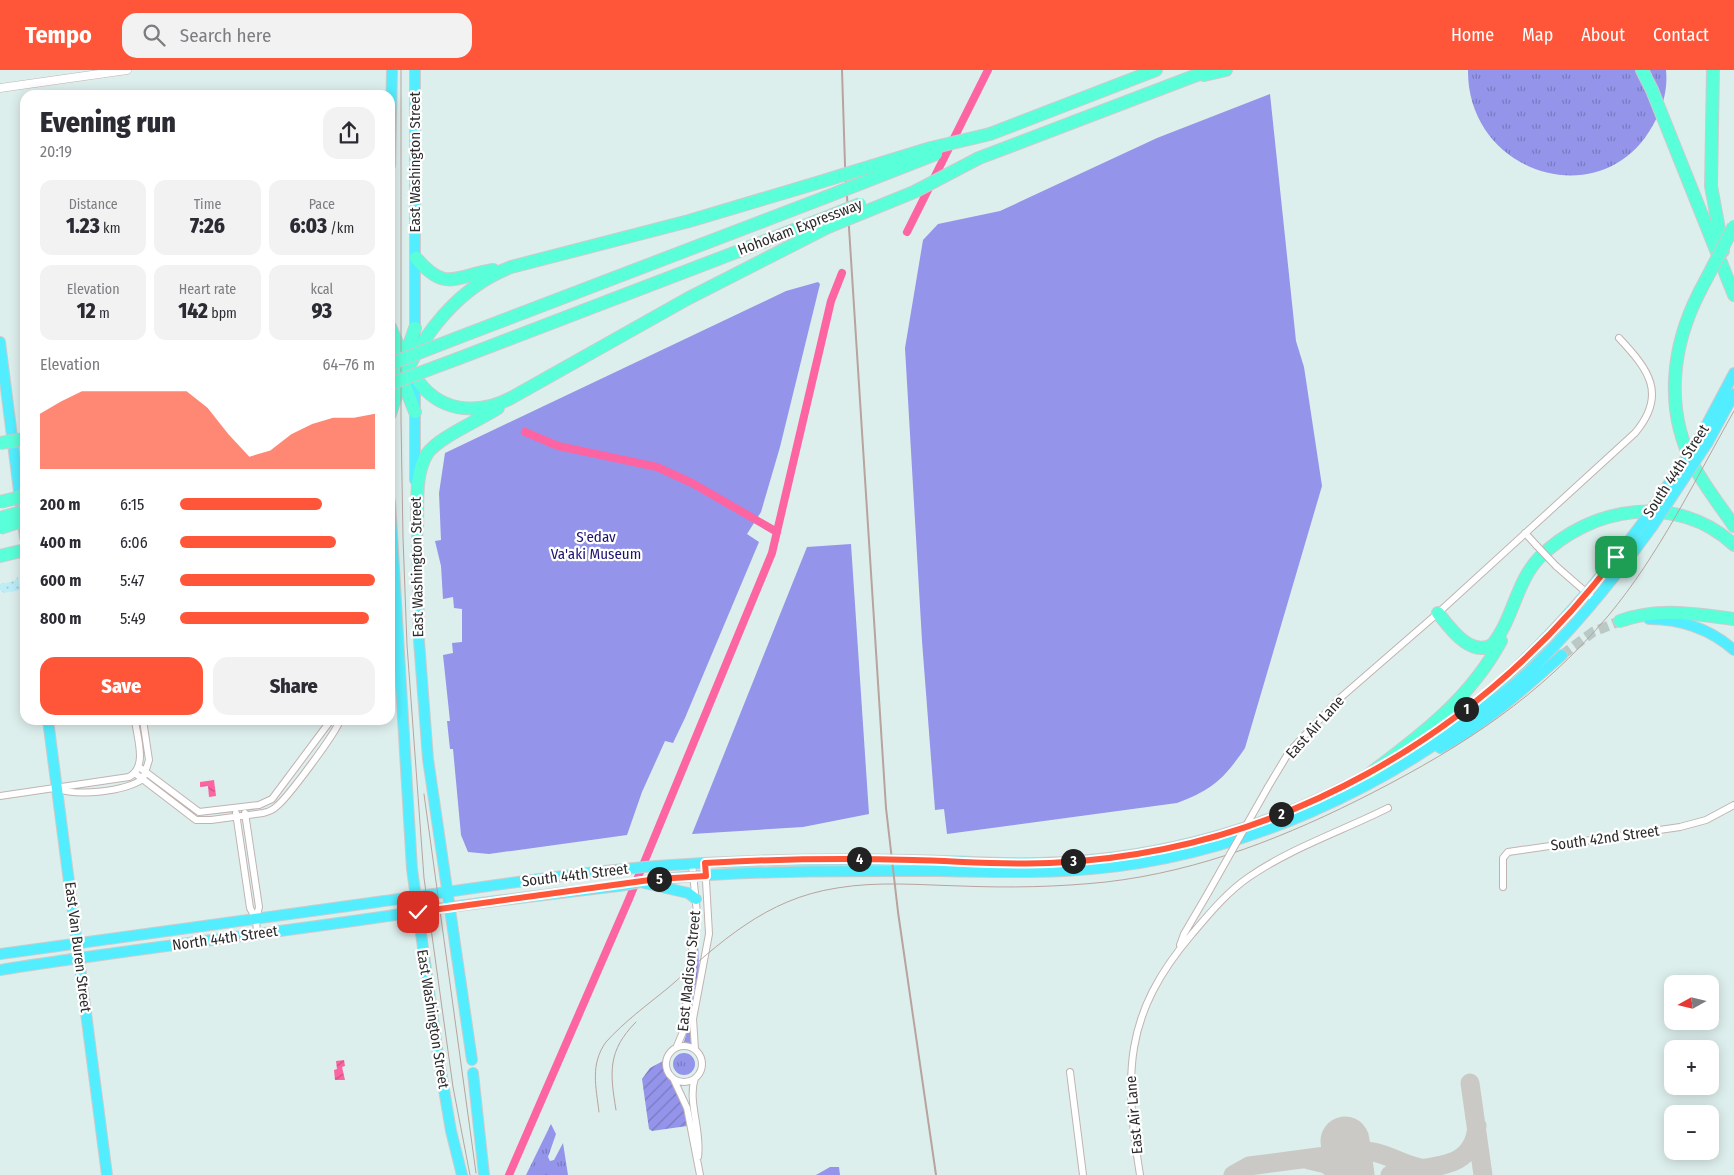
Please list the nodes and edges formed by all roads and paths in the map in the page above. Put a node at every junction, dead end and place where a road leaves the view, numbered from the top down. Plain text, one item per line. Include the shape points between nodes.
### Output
1 (127, 70) edge
2 (392, 70) edge
3 (415, 70) edge
4 (1156, 70) edge
5 (1210, 70) edge
6 (1226, 70) edge
7 (1642, 70) edge
8 (1712, 70) edge
9 (1182, 81) junction
10 (0, 88) edge
11 (392, 90) edge
12 (990, 134) junction
13 (827, 222) junction
14 (1734, 226) edge
15 (1734, 238) edge
16 (416, 258) junction
17 (511, 268) junction
18 (1734, 283) edge
19 (1703, 292) junction
20 (1734, 295) edge
21 (415, 328) joint
22 (1619, 338) dead end
23 (395, 340) edge
24 (0, 342) edge
25 (395, 359) edge
26 (1, 366) edge
27 (405, 367) edge
28 (1734, 373) edge
29 (395, 378) edge
30 (395, 382) edge
31 (1734, 394) edge
32 (395, 398) edge
33 (511, 398) junction
34 (415, 412) joint
35 (20, 440) edge
36 (1704, 440) junction
37 (0, 443) edge
38 (20, 497) edge
39 (20, 499) edge
40 (0, 502) edge
41 (20, 513) edge
42 (0, 518) edge
43 (20, 522) edge
44 (1648, 525) junction
45 (1734, 526) edge
46 (0, 528) edge
47 (417, 530) junction
48 (1525, 533) junction
49 (1557, 544) junction
50 (1734, 545) edge
51 (20, 551) edge
52 (0, 556) edge
53 (1586, 592) junction
54 (1595, 600) junction
55 (1438, 613) junction
56 (1734, 619) edge
57 (1620, 621) joint
58 (395, 637) edge
59 (1734, 650) edge
60 (1562, 654) tunnel mouth
61 (49, 725) edge
62 (136, 725) edge
63 (144, 725) edge
64 (327, 725) edge
65 (337, 725) edge
66 (140, 767) junction
67 (146, 772) junction
68 (136, 774) junction
69 (1378, 774) junction
70 (143, 779) junction
71 (57, 789) junction
72 (0, 796) edge
73 (1734, 806) edge
74 (244, 807) junction
75 (1388, 808) dead end
76 (236, 809) junction
77 (245, 816) junction
78 (237, 817) junction
79 (705, 863) junction
80 (692, 864) junction
81 (706, 876) junction
82 (693, 877) junction
83 (644, 883) junction
84 (1503, 887) dead end
85 (447, 892) junction
86 (415, 896) junction
87 (696, 899) junction
88 (450, 907) junction
89 (418, 912) junction
90 (256, 919) junction
91 (257, 933) junction
92 (76, 944) junction
93 (1180, 946) junction
94 (0, 954) edge
95 (78, 958) junction
96 (0, 970) edge
97 (677, 1046) junction
98 (695, 1049) junction
99 (472, 1060) dead end
100 (1070, 1072) dead end
101 (474, 1073) dead end
102 (695, 1078) junction
103 (673, 1079) junction
104 (698, 1158) junction
105 (107, 1175) edge
106 (462, 1175) edge
107 (484, 1175) edge
108 (700, 1175) edge
109 (1083, 1175) edge
110 (1140, 1175) edge

1 - 10 street
2 - 11 main road, East Washington Street
3 - 16 main road, East Washington Street
4 - 12 highway, Hohokam Expressway
5 - 9 highway, Hohokam Expressway
6 - 9 highway
7 - 20 highway
8 - 18 highway via 1711,186 1719,237
9 - 13 highway, Hohokam Expressway, bridge via 979,158
12 - 17 highway, bridge via 931,148 689,221
12 - 27 highway, Hohokam Expressway, bridge via 457,338
13 - 30 highway, Hohokam Expressway, bridge
13 - 33 highway
14 - 19 highway, bridge
15 - 19 highway
16 - 17 highway via 434,276 447,280
16 - 21 main road, East Washington Street
17 - 27 highway via 485,278 461,296
19 - 45 highway via 1684,325 1676,360 1675,404 1684,444 1696,470
21 - 27 highway
22 - 48 street, East Air Lane via 1646,369 1652,383 1651,408 1645,421
23 - 27 highway
24 - 26 main road
25 - 27 highway
26 - 39 main road
27 - 29 highway
27 - 32 highway
27 - 33 highway via 430,394 459,408 482,409
27 - 34 highway
28 - 36 main road, South 44th Street
31 - 36 main road, South 44th Street
33 - 47 highway via 438,443 427,454 420,474
34 - 47 main road, East Washington Street
35 - 37 highway, bridge
36 - 44 main road, South 44th Street, bridge
38 - 40 highway, bridge
41 - 42 highway, bridge
43 - 46 highway, bridge
44 - 53 main road, South 44th Street
44 - 54 main road, South 44th Street
47 - 85 main road, East Washington Street via 418,642 430,785
48 - 53 street, bridge
48 - 55 street, East Air Lane
49 - 50 highway via 1597,520 1644,511 1692,519
49 - 55 highway via 1538,558 1492,645 1480,648 1465,642
49 - 69 highway via 1534,572 1496,648 1469,688
51 - 52 highway
53 - 54 street
53 - 69 main road, South 44th Street via 1492,688
54 - 69 main road, South 44th Street via 1526,674 1478,714 1430,748
55 - 93 street, East Air Lane, bridge via 1339,699 1289,752
56 - 57 highway via 1665,611
57 - 59 main road via 1656,619 1680,622 1704,630
58 - 86 main road, East Washington Street
60 - 69 main road via 1474,728
61 - 71 main road, East Van Buren Street
62 - 66 street
63 - 67 street via 149,760
64 - 74 street via 272,799
65 - 77 street via 278,806
66 - 67 street
66 - 68 street
67 - 70 street
67 - 76 street via 199,812
68 - 70 street
68 - 71 street
69 - 79 main road, South 44th Street via 1265,820 1189,843 1122,856 1048,863 838,858
69 - 81 main road, South 44th Street via 1328,804 1271,828 1218,845 1120,865 1013,873 859,871
70 - 71 street via 124,788 71,794
70 - 78 street via 196,820
71 - 72 street
71 - 92 main road, East Van Buren Street
73 - 84 street, South 42nd Street via 1706,820 1680,827 1508,852 1503,858
74 - 76 street
74 - 77 street
75 - 93 street, East Air Lane via 1270,864 1248,878 1226,896
76 - 78 street
77 - 78 street
77 - 90 street via 259,907
78 - 90 street via 250,908
79 - 80 main road, South 44th Street
79 - 81 street, East Madison Street
80 - 82 street, East Madison Street
80 - 85 main road, South 44th Street via 625,869
81 - 82 main road, South 44th Street
81 - 98 street, East Madison Street via 709,934 693,1019
82 - 83 main road, South 44th Street
82 - 87 street, East Madison Street
83 - 87 main road
83 - 88 main road, South 44th Street
85 - 86 main road, North 44th Street
85 - 88 main road, East Washington Street
86 - 89 main road, East Washington Street
86 - 90 main road, North 44th Street
87 - 97 street, East Madison Street via 685,1028
88 - 89 main road, North 44th Street
88 - 99 main road, East Washington Street
89 - 91 main road, North 44th Street
89 - 106 main road, East Washington Street via 438,1057
90 - 91 street
90 - 92 main road, North 44th Street
91 - 95 main road, North 44th Street
92 - 94 main road, North 44th Street
92 - 95 main road, East Van Buren Street
93 - 110 street, East Air Lane via 1149,1000 1133,1046 1130,1096
95 - 96 main road, North 44th Street
95 - 105 main road, East Van Buren Street
97 - 98 street
97 - 103 street via 666,1061 667,1071
98 - 102 street via 702,1063
100 - 109 street
101 - 107 main road
102 - 103 street via 684,1082
102 - 104 street via 692,1097 700,1142
103 - 104 street via 684,1100
104 - 108 street

